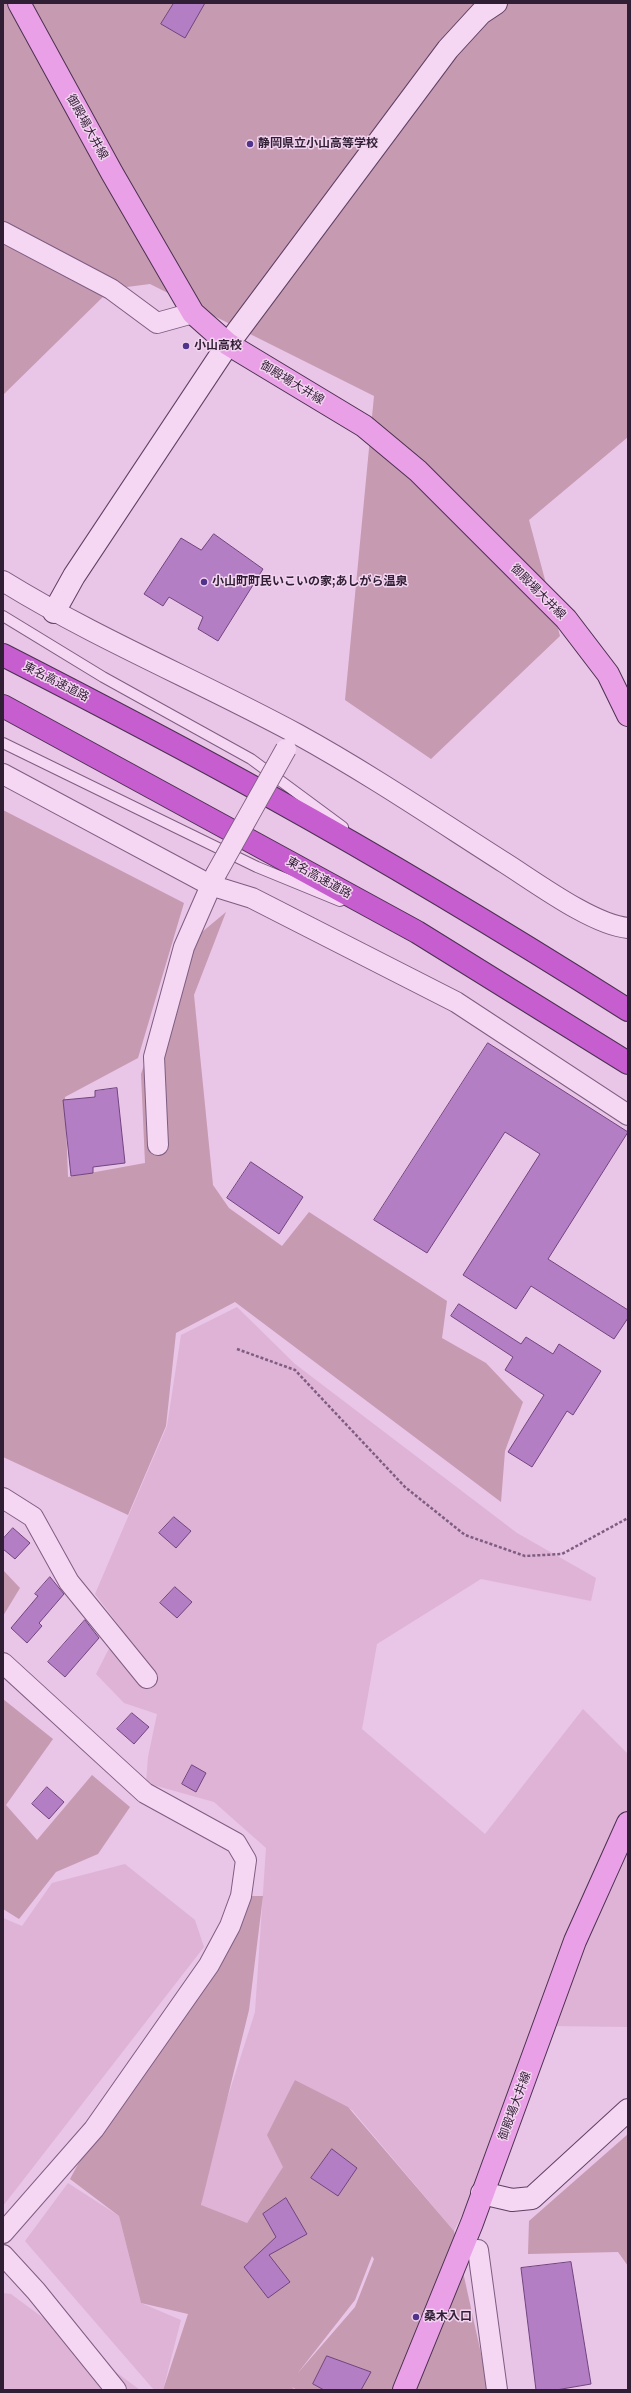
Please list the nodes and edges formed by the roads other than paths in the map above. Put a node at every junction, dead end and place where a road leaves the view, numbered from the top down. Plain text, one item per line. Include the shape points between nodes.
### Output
1 (19, 3) edge
2 (496, 3) edge
3 (3, 232) edge
4 (193, 313) junction
5 (228, 344) junction
6 (3, 581) edge
7 (54, 612) junction
8 (3, 616) edge
9 (3, 655) edge
10 (3, 706) edge
11 (628, 715) edge
12 (290, 741) junction
13 (3, 743) edge
14 (3, 774) edge
15 (411, 878) junction
16 (213, 879) junction
17 (628, 928) edge
18 (417, 932) junction
19 (628, 1010) edge
20 (628, 1063) edge
21 (628, 1114) edge
22 (158, 1145) dead end
23 (3, 1498) edge
24 (3, 1663) edge
25 (147, 1678) dead end
26 (628, 1823) edge
27 (628, 2110) edge
28 (482, 2193) junction
29 (472, 2223) junction
30 (3, 2233) edge
31 (478, 2250) joint
32 (3, 2255) edge
33 (116, 2390) edge
34 (404, 2390) edge
35 (497, 2390) edge

1 - 4 main road, 御殿場大井線 via 112,173
2 - 5 street via 481,13 448,49
3 - 4 street via 112,289 157,323
4 - 5 main road, 御殿場大井線
5 - 7 street via 74,576
5 - 11 main road, 御殿場大井線 via 364,426 418,471 566,619 608,674
6 - 7 street
7 - 12 street
8 - 15 lane via 103,677 251,759
9 - 15 highway, 東名高速道路 via 155,733
10 - 18 highway, 東名高速道路
12 - 16 street, bridge
12 - 17 street via 354,766 546,889 594,917
13 - 18 lane via 257,867
14 - 16 street
15 - 19 highway, 東名高速道路
16 - 21 street via 456,1002
16 - 22 street via 184,947 154,1057
18 - 20 highway, 東名高速道路
23 - 25 street via 33,1517 69,1582
24 - 30 street via 144,1792 236,1843 246,1860 241,1896 230,1926 209,1965 94,2129
26 - 28 main road, 御殿場大井線 via 576,1942
27 - 28 street via 532,2198 512,2200
28 - 29 main road, 御殿場大井線
29 - 31 lane
29 - 34 main road, 御殿場大井線
31 - 35 street
32 - 33 street via 36,2291

